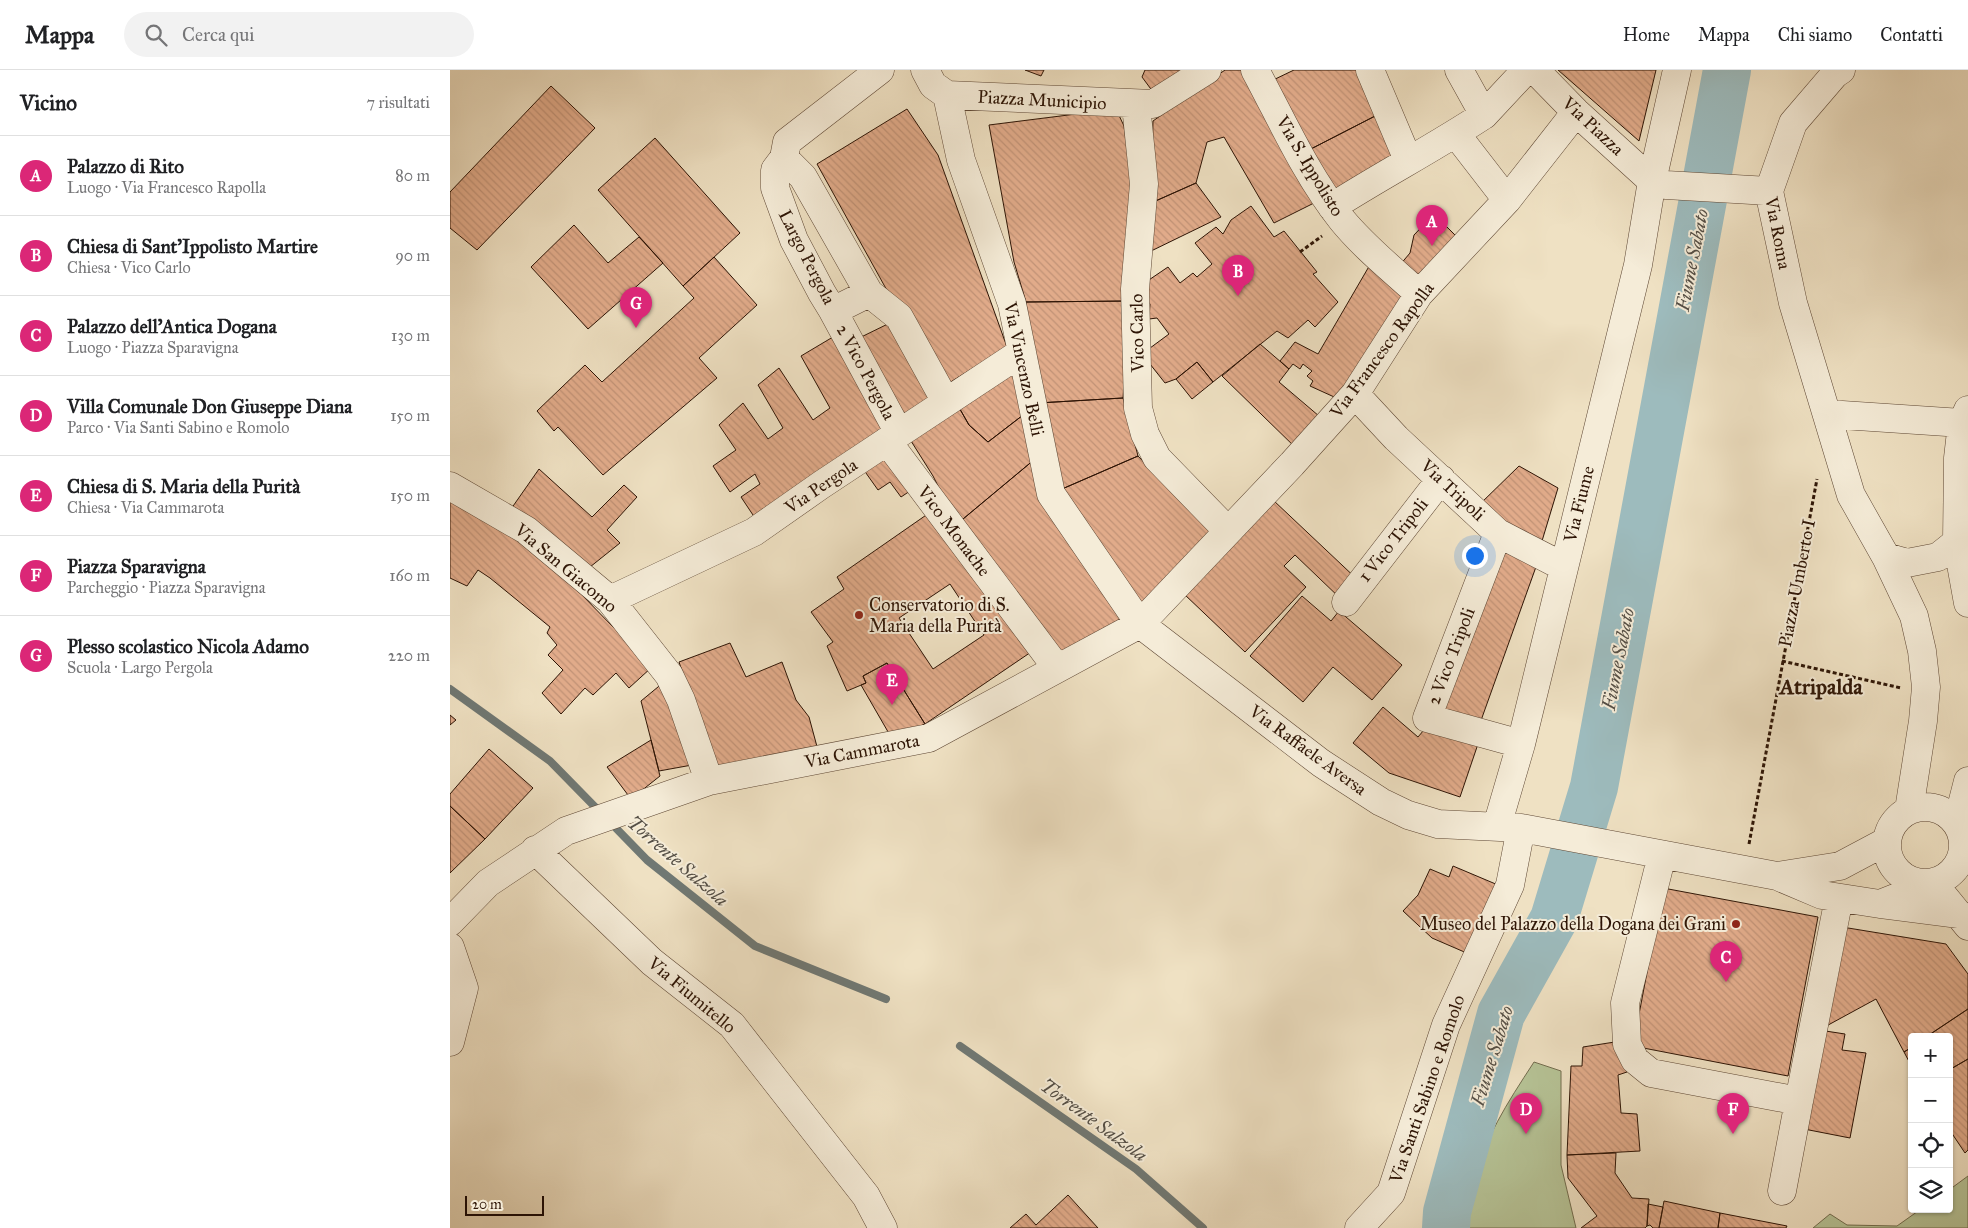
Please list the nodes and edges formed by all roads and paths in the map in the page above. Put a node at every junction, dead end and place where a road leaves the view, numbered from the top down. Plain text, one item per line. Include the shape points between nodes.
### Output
1 (880, 70) edge
2 (925, 70) edge
3 (1207, 70) edge
4 (1255, 70) edge
5 (1370, 70) edge
6 (1459, 70) edge
7 (1526, 70) edge
8 (1535, 70) edge
9 (1676, 70) edge
10 (1841, 70) edge
11 (946, 95) junction
12 (1136, 105) junction
13 (1576, 112) junction
14 (1484, 115) junction
15 (1456, 134) junction
16 (784, 158) junction
17 (1408, 160) junction
18 (1659, 183) junction
19 (1768, 191) junction
20 (1507, 200) junction
21 (1332, 207) junction
22 (869, 293) junction
23 (1419, 294) junction
24 (833, 310) junction
25 (1022, 352) junction
26 (1355, 394) junction
27 (946, 402) junction
28 (1826, 414) junction
29 (1965, 416) edge
30 (893, 437) junction
31 (1817, 477) dead end
32 (1441, 479) junction
33 (450, 486) edge
34 (1228, 530) junction
35 (1498, 532) junction
36 (1963, 538) edge
37 (1886, 557) junction
38 (1564, 567) junction
39 (610, 600) junction
40 (1346, 602) dead end
41 (1968, 603) edge
42 (1140, 624) junction
43 (1782, 661) junction
44 (1057, 668) junction
45 (1926, 687) junction
46 (1520, 744) junction
47 (709, 781) junction
48 (1968, 781) edge
49 (1908, 810) junction
50 (1957, 824) junction
51 (1517, 828) junction
52 (1886, 841) junction
53 (536, 850) junction
54 (1652, 853) junction
55 (1962, 861) edge
56 (1744, 870) junction
57 (1777, 876) junction
58 (1933, 883) junction
59 (1839, 898) junction
60 (1880, 904) junction
61 (1965, 913) edge
62 (450, 922) edge
63 (450, 947) edge
64 (450, 1042) edge
65 (1799, 1101) junction
66 (1782, 1191) dead end
67 (883, 1228) edge
68 (1359, 1228) edge

1 - 16 street, Largo Pergola via 787,142
2 - 11 street via 933,85
3 - 12 street, Piazza Municipio via 1153,104
4 - 21 street, Via S. Ippolisto
5 - 17 street
6 - 14 street
7 - 14 street
8 - 13 street, Via Piazza
9 - 18 street, Via Fiume
10 - 19 street, Via Roma via 1792,123
11 - 12 street, Piazza Municipio
11 - 25 street, Via Vincenzo Belli via 961,160 1012,304
12 - 34 street, Vico Carlo via 1144,184 1135,288 1138,408 1145,434 1157,458
13 - 18 street, Via Piazza
13 - 20 street, Via Francesco Rapolla
14 - 15 street
15 - 17 street
15 - 20 street
16 - 22 street, Largo Pergola via 803,176
16 - 24 street, Largo Pergola via 775,170 774,188 794,240
17 - 21 street
18 - 19 street
18 - 38 street, Via Fiume
19 - 28 street, Via Roma via 1793,303
20 - 23 street, Via Francesco Rapolla
21 - 23 street, Via S. Ippolisto via 1361,240
22 - 24 street, Largo Pergola
22 - 27 street via 899,317
23 - 26 street, Via Francesco Rapolla
24 - 30 street, 2 Vico Pergola
25 - 27 street, Via Pergola
25 - 42 street, Via Vincenzo Belli via 1050,494
26 - 32 street, Via Tripoli
26 - 34 street, Via Francesco Rapolla
27 - 30 street, Via Pergola
28 - 29 street
28 - 37 street via 1851,495
29 - 36 street via 1958,458
30 - 39 street, Via Pergola via 754,532
30 - 44 street, Vico Monache
31 - 43 path, Piazza Umberto I
32 - 35 street, Via Tripoli
32 - 40 street, 1 Vico Tripoli
33 - 39 street, Via San Giacomo via 526,530
34 - 42 street, Via Francesco Rapolla
35 - 38 street, Via Tripoli
35 - 46 street, 2 Vico Tripoli via 1428,718
36 - 37 street via 1938,557 1907,563
36 - 41 street
37 - 45 street via 1914,616
38 - 46 street, Via Fiume
39 - 47 street, Via San Giacomo via 669,675
42 - 44 street, Via Cammarota
42 - 51 street, Via Raffaele Aversa via 1321,763 1381,802 1438,824
43 - 45 path via 1900,688
43 - 56 path, Piazza Umberto I
44 - 47 street, Via Cammarota via 929,738
45 - 49 street via 1924,721
46 - 51 street, Via Fiume
47 - 53 street, Via Cammarota via 566,831
48 - 50 street
49 - 50 street via 1930,807 1941,810
49 - 52 street via 1890,828
50 - 55 street via 1962,834
51 - 54 street
51 - 68 street, Via Santi Sabino e Romolo via 1510,885 1446,1025 1391,1193
52 - 57 street via 1840,866
52 - 58 street via 1891,864 1899,874 1909,880
53 - 62 street, Via Cammarota via 488,883
53 - 67 street, Via Fiumitello via 652,962 732,1026 866,1196
54 - 56 street
54 - 65 street via 1625,1003 1627,1044 1635,1060 1651,1074
55 - 58 street via 1950,874
55 - 61 street
56 - 57 street
57 - 59 street via 1822,895
58 - 60 street
58 - 61 street
59 - 60 street
59 - 65 street
60 - 61 street
63 - 64 street via 464,988
65 - 66 street

